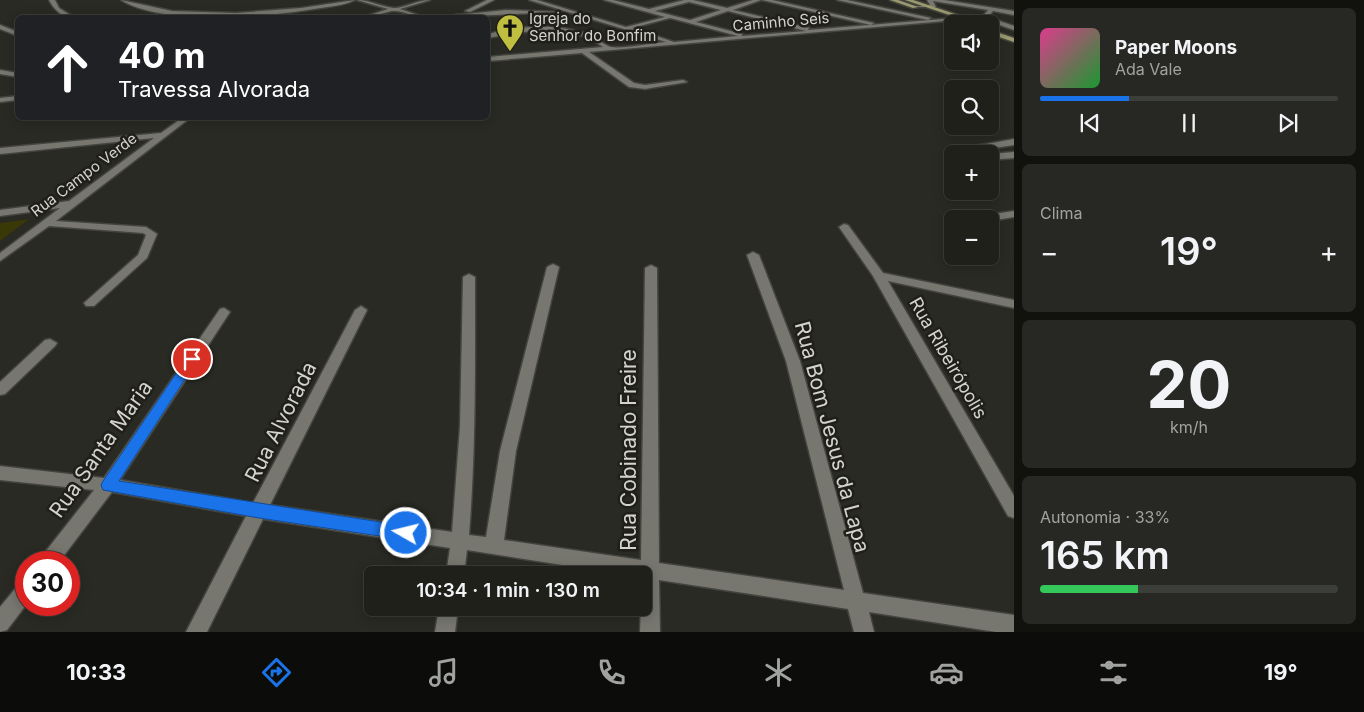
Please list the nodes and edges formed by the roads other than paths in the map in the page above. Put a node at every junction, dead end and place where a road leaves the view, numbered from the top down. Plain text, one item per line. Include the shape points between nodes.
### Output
1 (52, 0) edge
2 (124, 0) edge
3 (352, 0) edge
4 (360, 0) edge
5 (427, 0) edge
6 (491, 0) edge
7 (532, 0) edge
8 (563, 0) edge
9 (607, 0) edge
10 (688, 0) edge
11 (758, 0) edge
12 (765, 0) edge
13 (840, 0) edge
14 (893, 0) edge
15 (908, 0) edge
16 (935, 0) edge
17 (929, 3) edge
18 (544, 4) junction
19 (915, 7) junction
20 (399, 9) junction
21 (727, 10) junction
22 (991, 10) junction
23 (648, 12) junction
24 (189, 13) junction
25 (575, 13) junction
26 (1014, 13) edge
27 (68, 15) edge
28 (185, 15) edge
29 (375, 15) edge
30 (416, 15) edge
31 (457, 15) edge
32 (474, 15) edge
33 (959, 15) edge
34 (669, 17) junction
35 (944, 17) edge
36 (941, 21) junction
37 (944, 21) edge
38 (688, 22) junction
39 (0, 26) edge
40 (883, 26) junction
41 (627, 28) junction
42 (1014, 28) edge
43 (999, 29) edge
44 (819, 32) junction
45 (15, 33) edge
46 (1014, 34) edge
47 (999, 35) edge
48 (490, 36) edge
49 (751, 38) junction
50 (1014, 40) edge
51 (678, 44) junction
52 (610, 50) junction
53 (584, 52) junction
54 (490, 60) edge
55 (0, 72) edge
56 (15, 74) edge
57 (683, 82) dead end
58 (15, 98) edge
59 (0, 100) edge
60 (183, 120) edge
61 (162, 135) junction
62 (1014, 142) edge
63 (999, 146) edge
64 (0, 151) edge
65 (1014, 155) edge
66 (999, 156) edge
67 (71, 204) junction
68 (0, 213) edge
69 (1014, 214) edge
70 (999, 216) edge
71 (45, 223) junction
72 (844, 227) dead end
73 (753, 255) dead end
74 (0, 258) edge
75 (553, 267) dead end
76 (651, 268) dead end
77 (879, 276) junction
78 (469, 277) dead end
79 (90, 303) dead end
80 (1014, 304) edge
81 (361, 310) dead end
82 (224, 312) dead end
83 (50, 343) dead end
84 (0, 390) edge
85 (0, 473) edge
86 (108, 485) junction
87 (259, 511) junction
88 (1014, 511) edge
89 (461, 541) junction
90 (494, 546) junction
91 (57, 551) edge
92 (457, 566) edge
93 (629, 566) edge
94 (649, 566) edge
95 (652, 569) edge
96 (855, 602) junction
97 (15, 604) edge
98 (448, 616) edge
99 (650, 616) edge
100 (0, 623) edge
101 (1014, 625) edge
102 (196, 632) edge
103 (445, 632) edge
104 (650, 632) edge
105 (864, 632) edge

1 - 27 street via 57,9
2 - 24 street via 148,8
3 - 24 street via 281,12
4 - 20 street
5 - 20 street
6 - 31 street
7 - 18 street
8 - 18 street
9 - 23 street
10 - 21 street
10 - 23 street
11 - 21 street
12 - 40 street
13 - 36 street
14 - 19 main road
15 - 17 main road
16 - 22 street
17 - 19 street
17 - 33 main road
18 - 25 street
19 - 35 main road
20 - 29 street
20 - 30 street
21 - 38 street
21 - 44 street
22 - 26 street
22 - 42 street via 985,17 987,19
23 - 34 street
24 - 28 street
25 - 32 street
25 - 41 street
34 - 38 street
34 - 41 street
36 - 37 street, Caminho Seis
36 - 40 street, Caminho Seis
38 - 49 street
39 - 45 street
40 - 44 street, Caminho Seis
41 - 51 street
43 - 46 main road
44 - 49 street, Caminho Seis
47 - 50 main road
48 - 52 street via 519,30 560,31 592,37
49 - 51 street, Caminho Seis
51 - 52 street, Caminho Seis
52 - 53 street, Caminho Seis
53 - 54 street, Caminho Seis
53 - 57 street via 632,85 645,87
55 - 56 street
58 - 59 street
60 - 61 street, Rua Campo Verde
61 - 64 street
61 - 67 street, Rua Campo Verde
62 - 63 street
65 - 66 street
67 - 68 street
67 - 71 street, Rua Campo Verde
69 - 70 street
71 - 74 street, Rua Campo Verde
71 - 79 street via 146,230 152,234 142,256
72 - 77 street, Rua Ribeirópolis
73 - 96 street, Rua Bom Jesus da Lapa via 793,361
75 - 90 street via 508,451
76 - 94 street, Rua Cobinado Freire
77 - 80 street
77 - 88 street, Rua Ribeirópolis
78 - 89 street via 466,476
81 - 87 street, Rua Alvorada
82 - 86 street, Rua Santa Maria
83 - 84 street
85 - 86 street
86 - 87 street
86 - 91 street, Rua Santa Maria
87 - 89 street
87 - 102 street, Rua Alvorada
89 - 90 street
89 - 92 street
90 - 93 street
95 - 96 street
96 - 101 street
96 - 105 street, Rua Bom Jesus da Lapa
97 - 100 street
98 - 103 street
99 - 104 street, Rua Cobinado Freire

